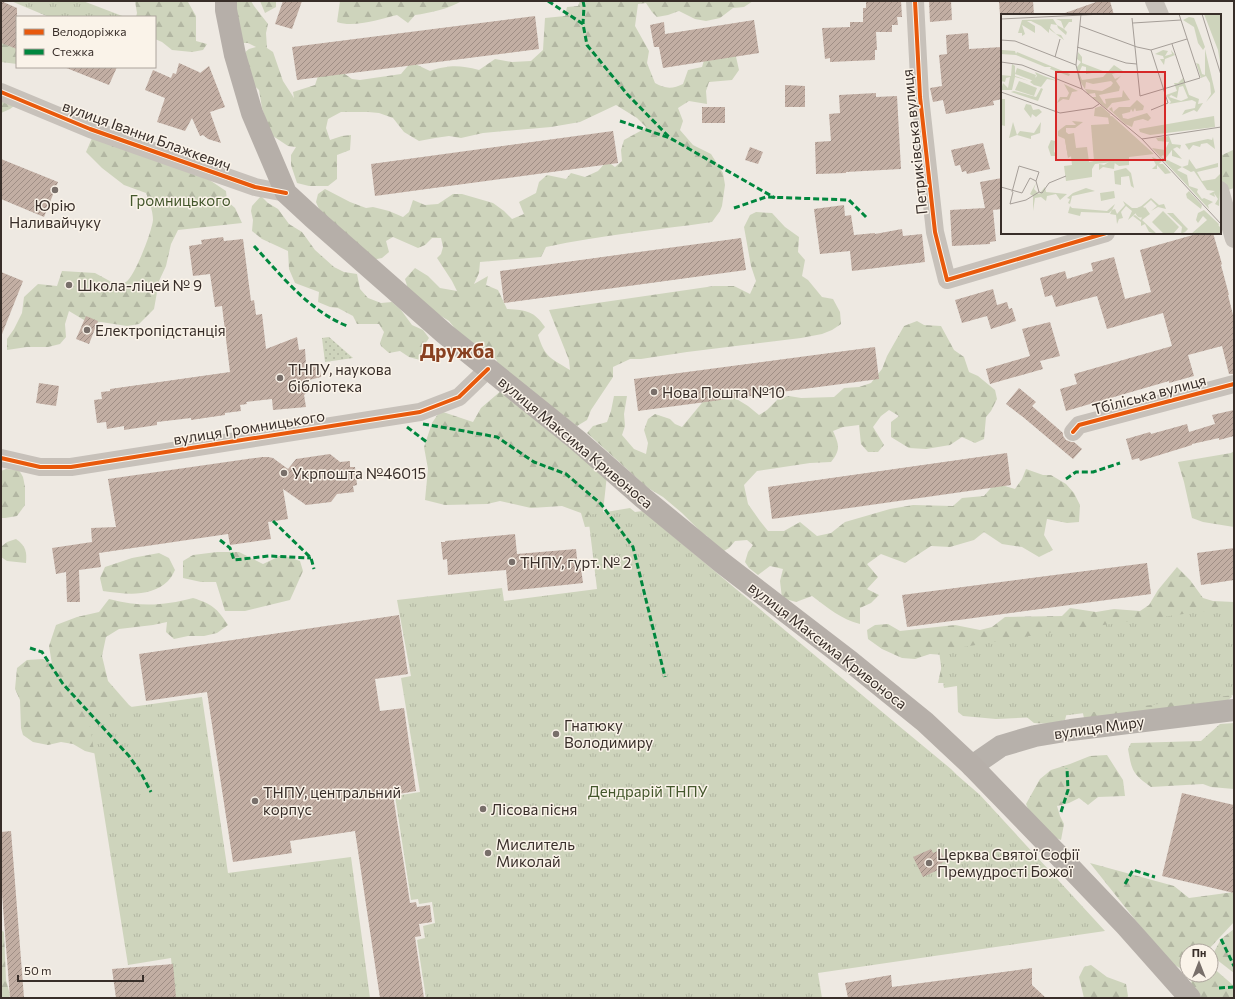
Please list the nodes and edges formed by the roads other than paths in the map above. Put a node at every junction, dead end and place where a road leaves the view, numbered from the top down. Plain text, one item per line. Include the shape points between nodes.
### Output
1 (226, 1) edge
2 (915, 1) edge
3 (1154, 1) edge
4 (1160, 14) edge
5 (1, 92) edge
6 (286, 192) junction
7 (1224, 196) edge
8 (1103, 234) edge
9 (1234, 239) edge
10 (488, 369) junction
11 (1234, 384) edge
12 (1073, 432) dead end
13 (1, 458) edge
14 (1234, 710) edge
15 (972, 766) junction
16 (1190, 998) edge

1 - 6 main road, вулиця Максима Кривоноса via 235,55 252,113
2 - 8 street, Петриківська вулиця via 920,97 935,232 947,280
3 - 4 street
5 - 6 street, вулиця Іванни Блажкевич via 90,129 255,187
6 - 10 main road, вулиця Максима Кривоноса via 445,334
7 - 9 street
10 - 13 street, вулиця Громницького via 459,397 420,412 71,467 40,467
10 - 15 main road, вулиця Максима Кривоноса via 577,440 721,562 925,722
11 - 12 street, Тбіліська вулиця via 1080,425
14 - 15 main road, вулиця Миру via 1035,736 1001,746
15 - 16 main road, вулиця Максима Кривоноса via 1126,926

